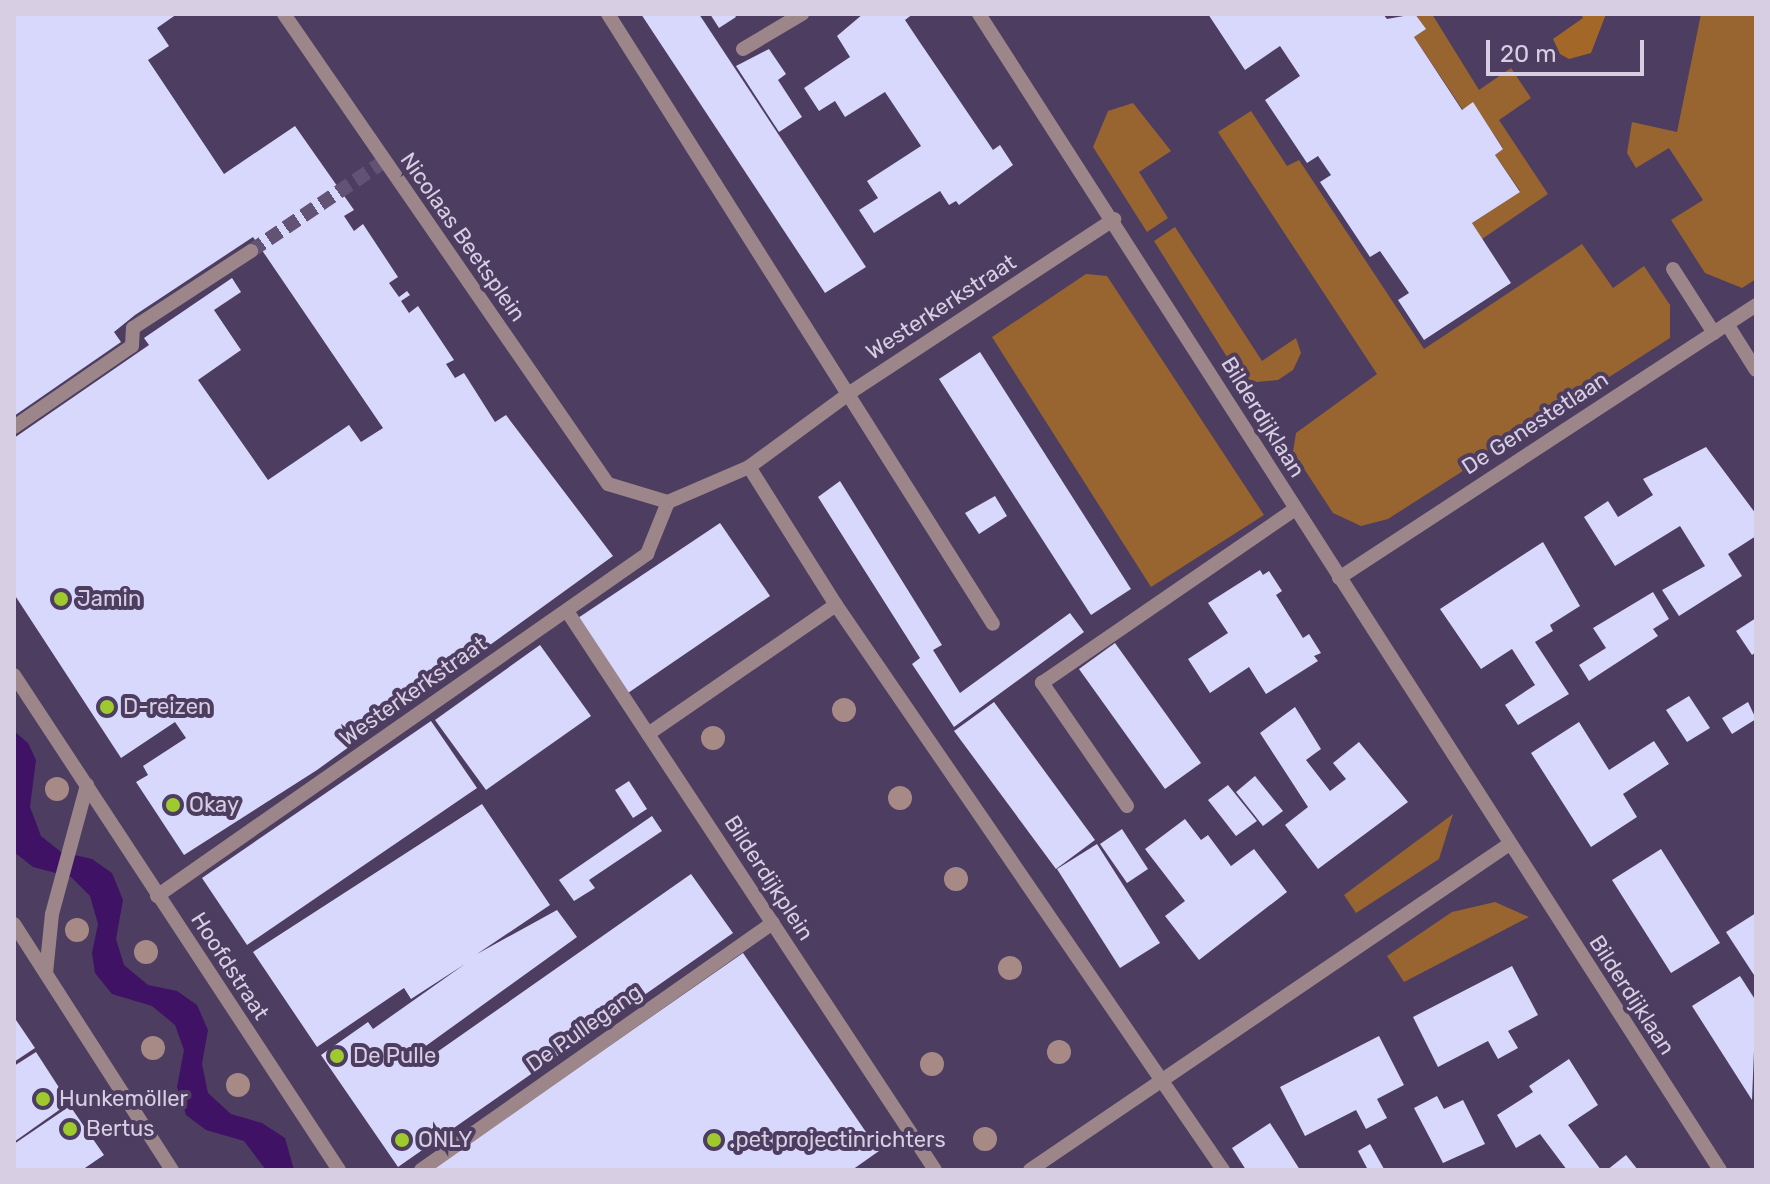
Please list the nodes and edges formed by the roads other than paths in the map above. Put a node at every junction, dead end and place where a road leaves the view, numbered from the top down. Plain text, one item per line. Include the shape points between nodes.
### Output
1 (284, 14) edge
2 (608, 14) edge
3 (802, 14) edge
4 (979, 14) edge
5 (743, 49) dead end
6 (1114, 219) junction
7 (251, 251) tunnel mouth
8 (1673, 269) dead end
9 (1756, 305) edge
10 (1720, 328) junction
11 (1756, 370) edge
12 (851, 392) junction
13 (14, 427) edge
14 (749, 467) junction
15 (668, 502) junction
16 (1295, 509) junction
17 (1339, 578) junction
18 (836, 605) junction
19 (567, 611) junction
20 (993, 624) dead end
21 (14, 675) edge
22 (648, 734) junction
23 (87, 785) junction
24 (1127, 806) dead end
25 (1508, 845) junction
26 (157, 896) junction
27 (773, 923) junction
28 (14, 924) edge
29 (46, 973) junction
30 (1162, 1078) junction
31 (172, 1170) edge
32 (339, 1170) edge
33 (421, 1170) edge
34 (935, 1170) edge
35 (1030, 1170) edge
36 (1223, 1170) edge
37 (1720, 1170) edge

1 - 15 street, Nicolaas Beetsplein via 608,484
2 - 12 street
3 - 5 street
4 - 6 street, Bilderdijklaan
6 - 12 street, Westerkerkstraat
6 - 16 street, Bilderdijklaan
7 - 13 street via 133,328 132,346
8 - 10 street
9 - 10 street, De Genestetlaan
10 - 11 street
10 - 17 street, De Genestetlaan
12 - 14 street, Westerkerkstraat
12 - 20 street
14 - 15 street, Westerkerkstraat
14 - 18 street
15 - 19 street, Westerkerkstraat via 647,554
16 - 17 street, Bilderdijklaan
16 - 24 street via 1042,683
17 - 25 street, Bilderdijklaan
18 - 22 street
18 - 30 street
19 - 22 street, Bilderdijkplein
19 - 26 street, Westerkerkstraat
21 - 23 street, Hoofdstraat
22 - 27 street, Bilderdijkplein
23 - 26 street, Hoofdstraat
23 - 29 street via 52,914
25 - 30 street
25 - 37 street, Bilderdijklaan
26 - 32 street, Hoofdstraat
27 - 33 street, De Pullegang
27 - 34 street, Bilderdijkplein
28 - 29 street
29 - 31 street
30 - 35 street
30 - 36 street

